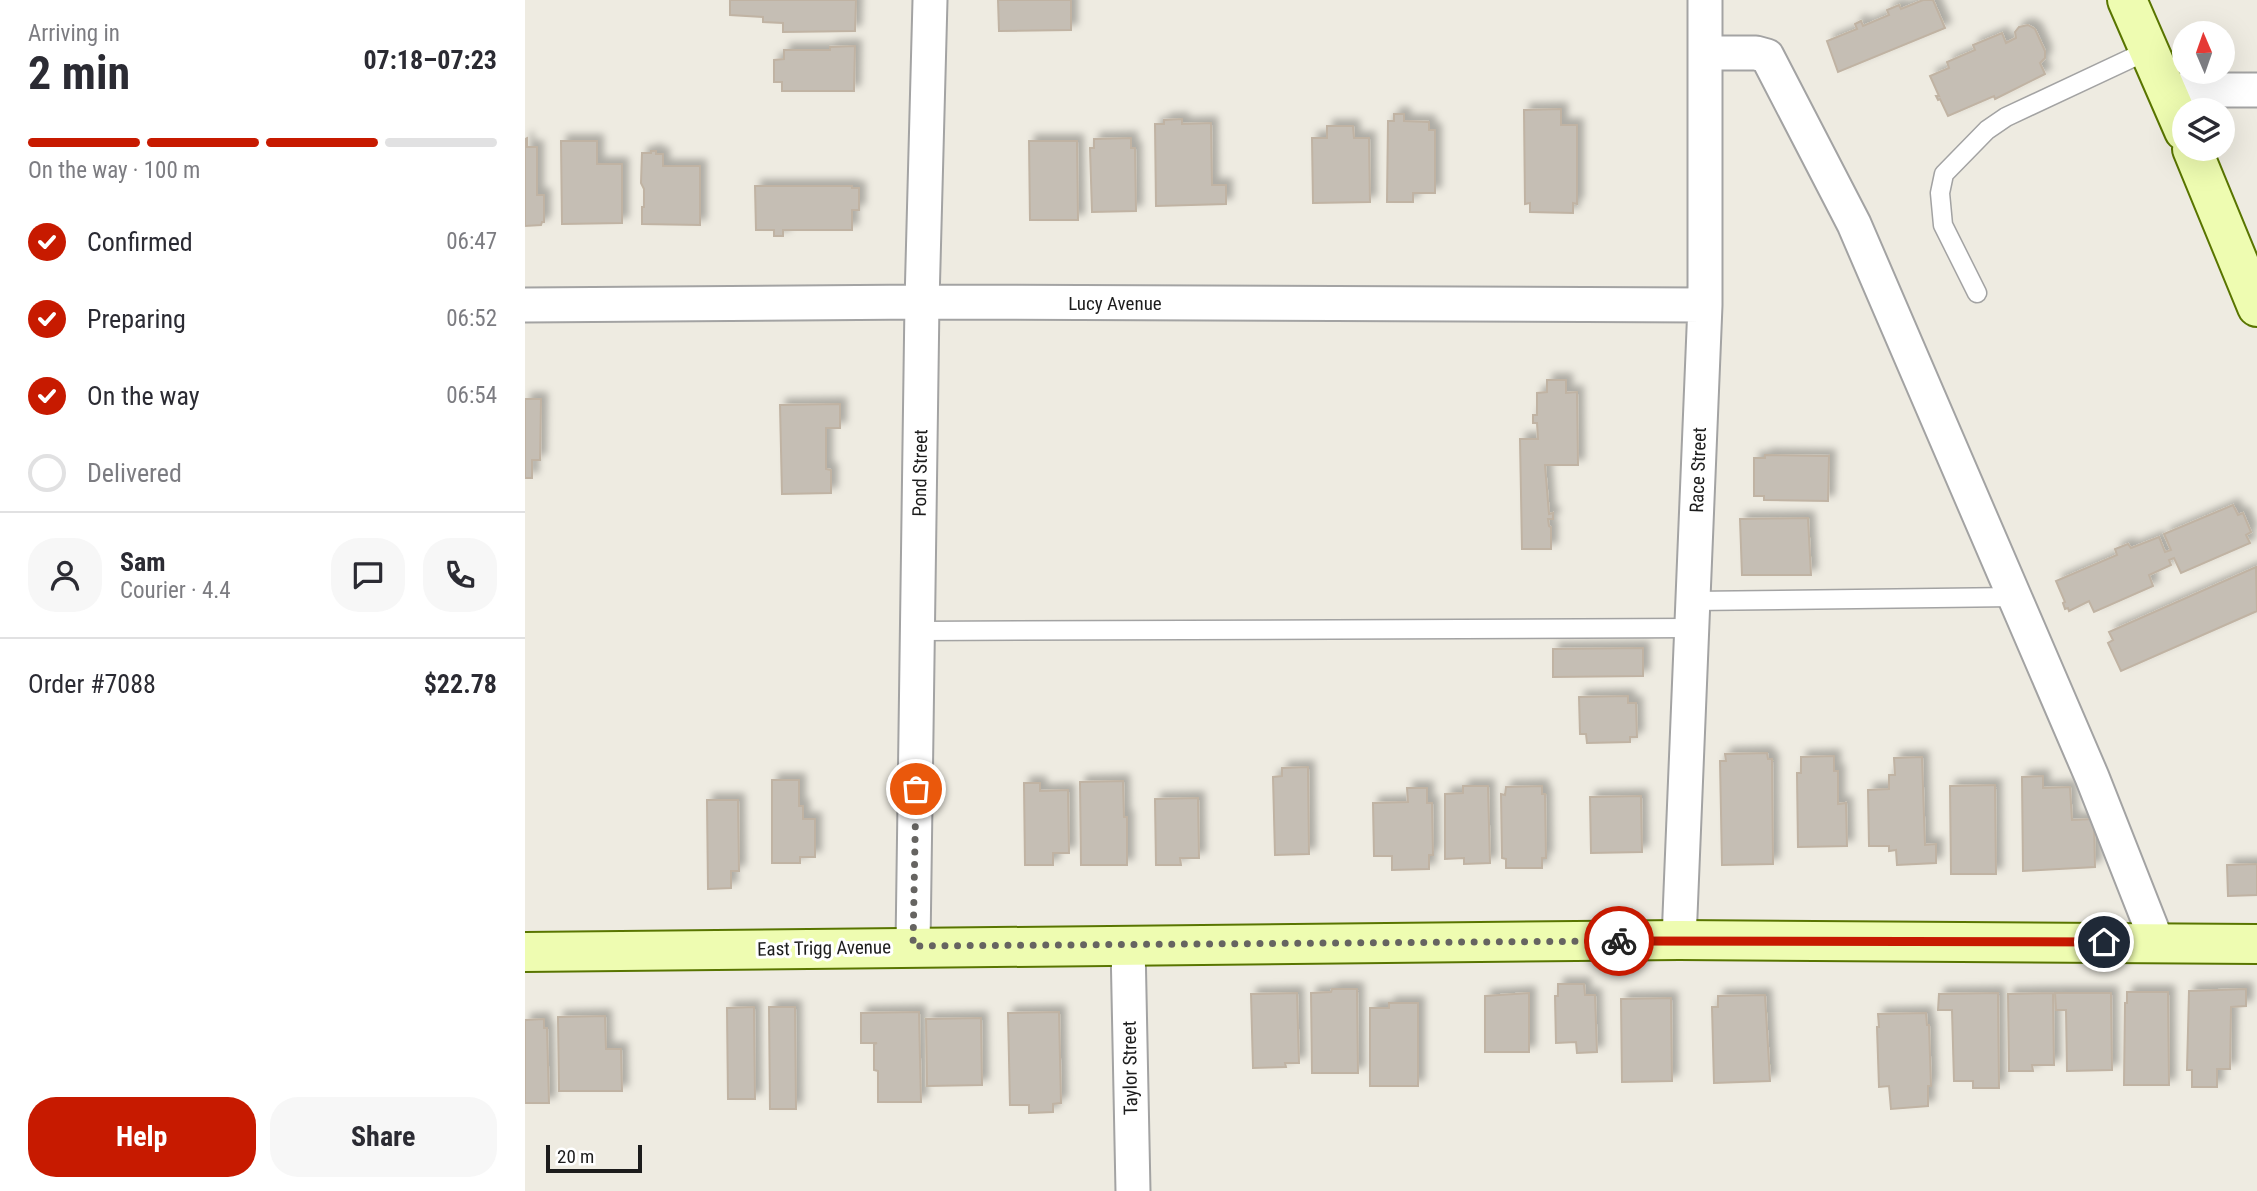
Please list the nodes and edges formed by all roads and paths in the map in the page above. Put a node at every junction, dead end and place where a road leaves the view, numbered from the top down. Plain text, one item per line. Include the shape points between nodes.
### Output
1 (930, 0) edge
2 (1705, 0) edge
3 (2127, 0) edge
4 (2149, 50) junction
5 (1707, 53) junction
6 (2167, 90) junction
7 (2257, 90) edge
8 (2172, 102) edge
9 (2197, 161) edge
10 (1977, 293) dead end
11 (922, 302) junction
12 (1705, 305) junction
13 (525, 306) edge
14 (2257, 307) edge
15 (2014, 597) junction
16 (1692, 615) junction
17 (919, 631) junction
18 (1679, 940) junction
19 (2157, 942) junction
20 (1128, 944) junction
21 (2257, 944) edge
22 (913, 946) junction
23 (525, 952) edge
24 (1133, 1191) edge

1 - 11 street, Pond Street
2 - 5 street, Race Street
3 - 4 street
4 - 6 street
4 - 10 lane via 2006,117 1944,174 1940,193 1943,225
5 - 12 street, Race Street
5 - 15 street via 1756,53 1773,64 1854,224
6 - 7 street
6 - 8 street
9 - 14 street
11 - 12 street, Lucy Avenue
11 - 13 street, Lucy Avenue
11 - 17 street, Pond Street
12 - 16 street, Race Street
15 - 16 lane
15 - 19 street
16 - 17 lane
16 - 18 street, Race Street
17 - 22 street, Pond Street
18 - 19 street, East Trigg Avenue
18 - 20 street, East Trigg Avenue
19 - 21 street, East Trigg Avenue
20 - 22 street, East Trigg Avenue
20 - 24 street, Taylor Street
22 - 23 street, East Trigg Avenue

